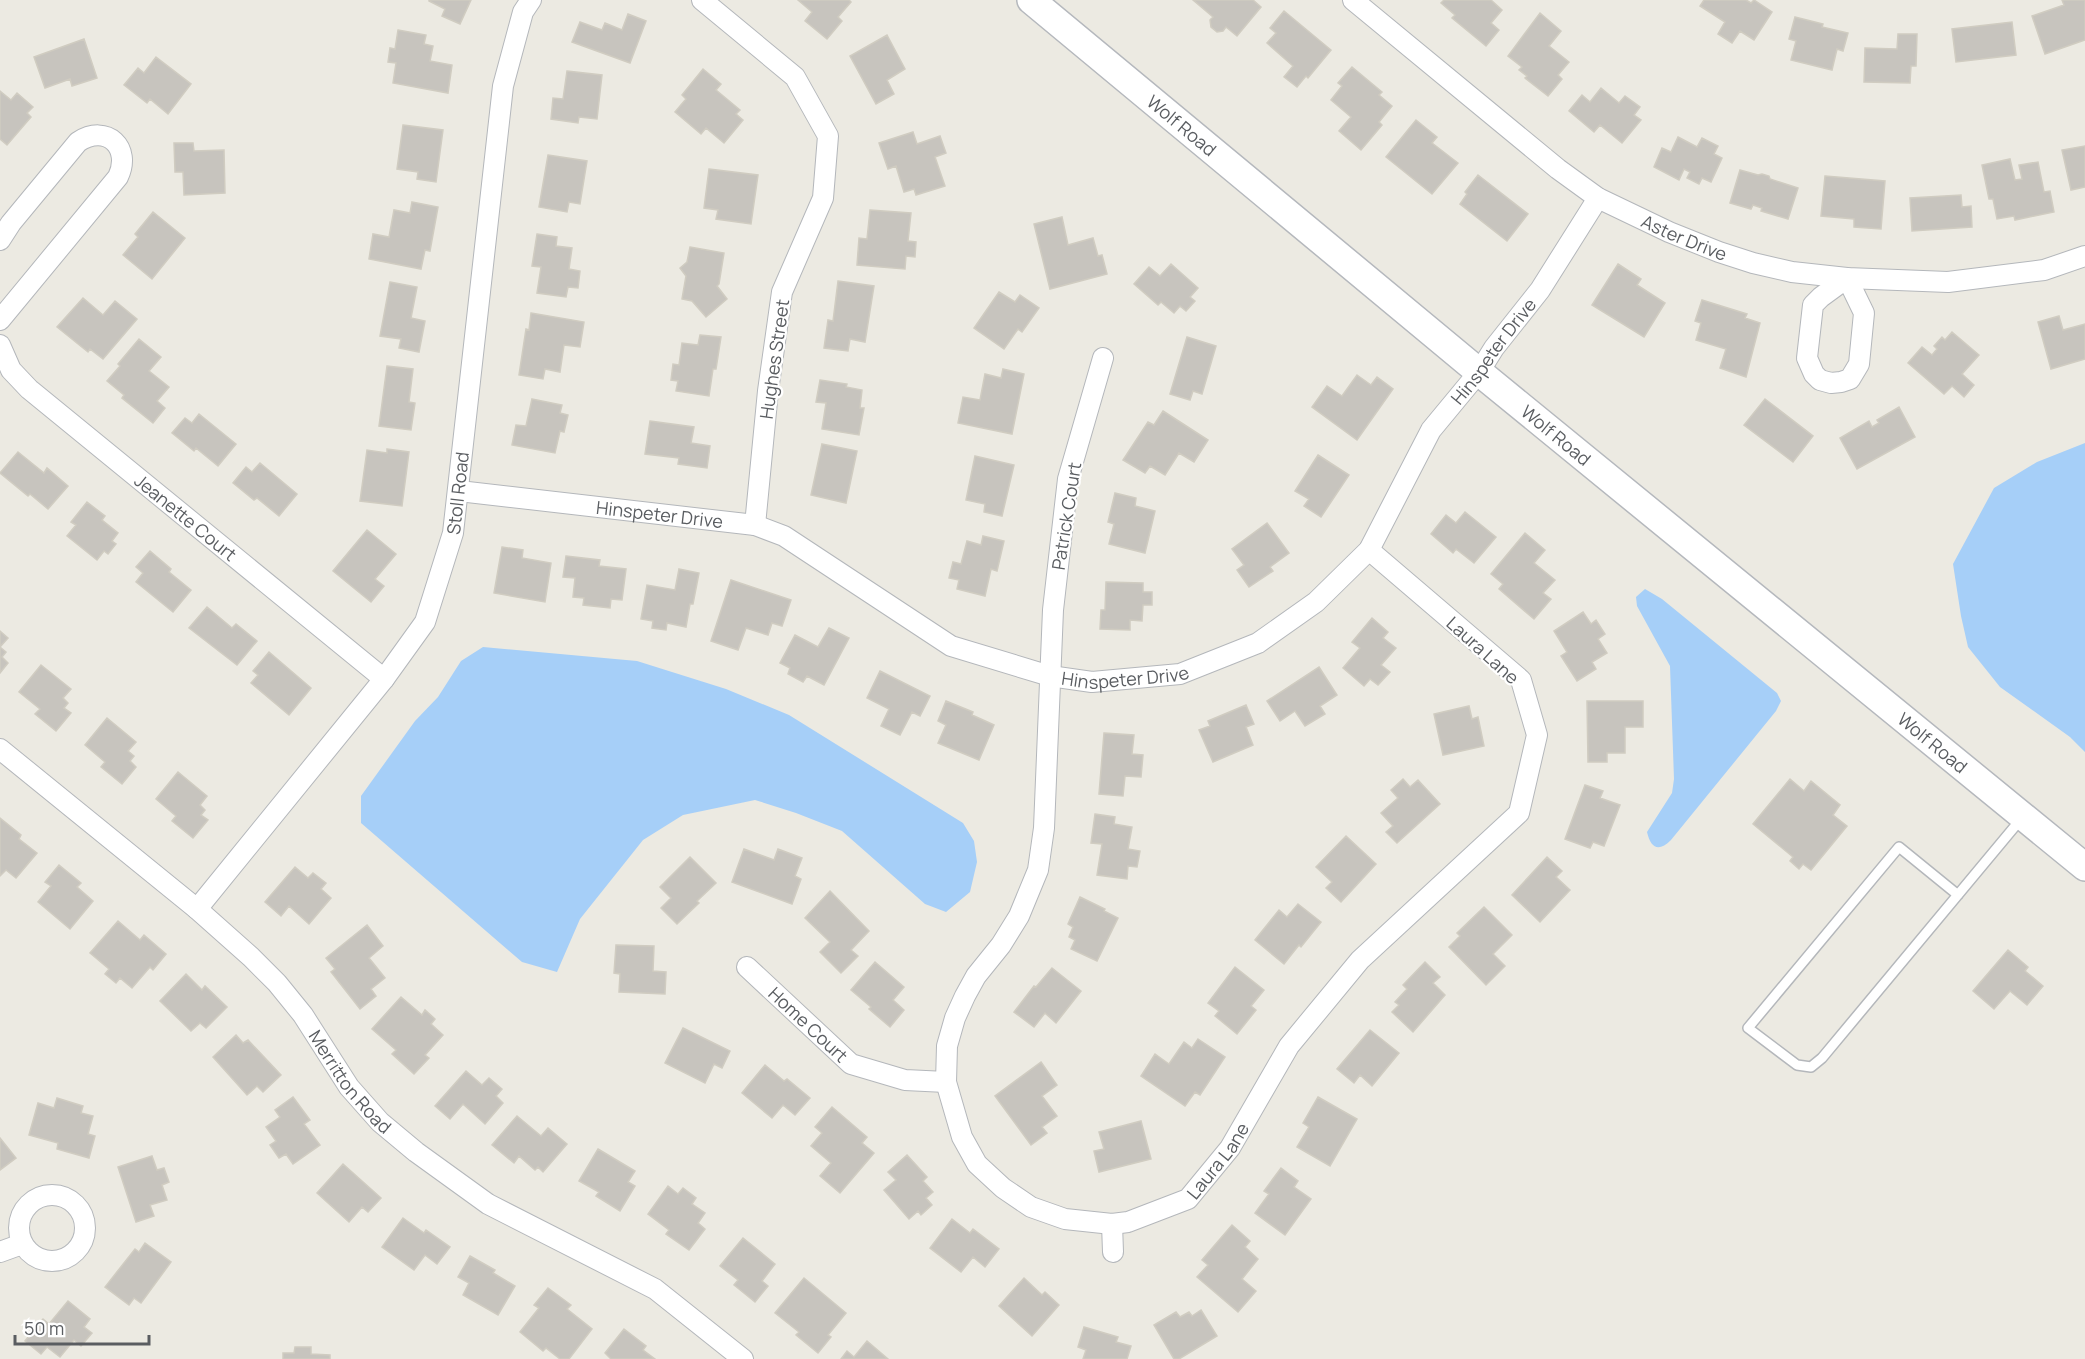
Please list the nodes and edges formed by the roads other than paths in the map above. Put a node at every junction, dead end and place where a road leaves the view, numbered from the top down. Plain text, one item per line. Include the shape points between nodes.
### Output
1 (531, 0) edge
2 (702, 0) edge
3 (1030, 0) edge
4 (1353, 0) edge
5 (1598, 198) junction
6 (0, 240) edge
7 (2085, 256) edge
8 (1847, 278) junction
9 (0, 320) edge
10 (0, 345) edge
11 (1103, 358) dead end
12 (1479, 372) junction
13 (459, 491) junction
14 (755, 525) junction
15 (1369, 550) junction
16 (1050, 676) junction
17 (384, 679) junction
18 (0, 749) edge
19 (2024, 816) junction
20 (2085, 867) edge
21 (1958, 895) junction
22 (197, 909) junction
23 (747, 967) dead end
24 (946, 1082) junction
25 (1112, 1224) junction
26 (22, 1244) dead end
27 (0, 1252) edge
28 (1113, 1252) dead end
29 (742, 1359) edge

1 - 13 street, Stoll Road via 523,12 503,86
2 - 14 street, Hughes Street via 795,77 828,136 823,198 782,292
3 - 12 main road, Wolf Road
4 - 5 street, Aster Drive
5 - 8 street, Aster Drive via 1669,232 1745,260 1792,272
5 - 12 street, Hinspeter Drive via 1540,290
6 - 9 street via 78,142 97,134 106,136 119,148 123,156 118,177
7 - 8 street, Aster Drive via 2044,270 1948,282
8 - 8 street via 1813,305 1806,358 1814,374 1831,383 1850,379 1859,364 1864,313
10 - 17 street, Jeanette Court via 11,369 29,389
11 - 16 street, Patrick Court via 1068,479 1053,610
12 - 15 street, Hinspeter Drive via 1431,430
12 - 19 main road, Wolf Road
13 - 14 street, Hinspeter Drive
13 - 17 street, Stoll Road via 453,534 425,622
14 - 16 street, Hinspeter Drive via 784,536 951,646
15 - 16 street, Hinspeter Drive via 1316,602 1249,647 1180,674 1092,682
15 - 25 street, Laura Lane via 1521,680 1537,735 1519,813 1360,960 1289,1046 1230,1148 1188,1199 1128,1222
16 - 24 street, Laura Lane via 1044,828 1038,870 1019,916 976,976 955,1018 947,1046
17 - 22 street, Stoll Road
18 - 22 street, Merritton Road
19 - 20 main road, Wolf Road
19 - 21 lane
21 - 21 lane via 1811,1067 1797,1065 1748,1028 1899,847
22 - 29 street, Merritton Road via 278,983 349,1087 380,1122 416,1152 488,1204 655,1289
23 - 24 street, Home Court via 851,1064 905,1080
24 - 25 street, Laura Lane via 962,1137 977,1164 1003,1188 1030,1207 1065,1219
25 - 28 street
26 - 27 street

